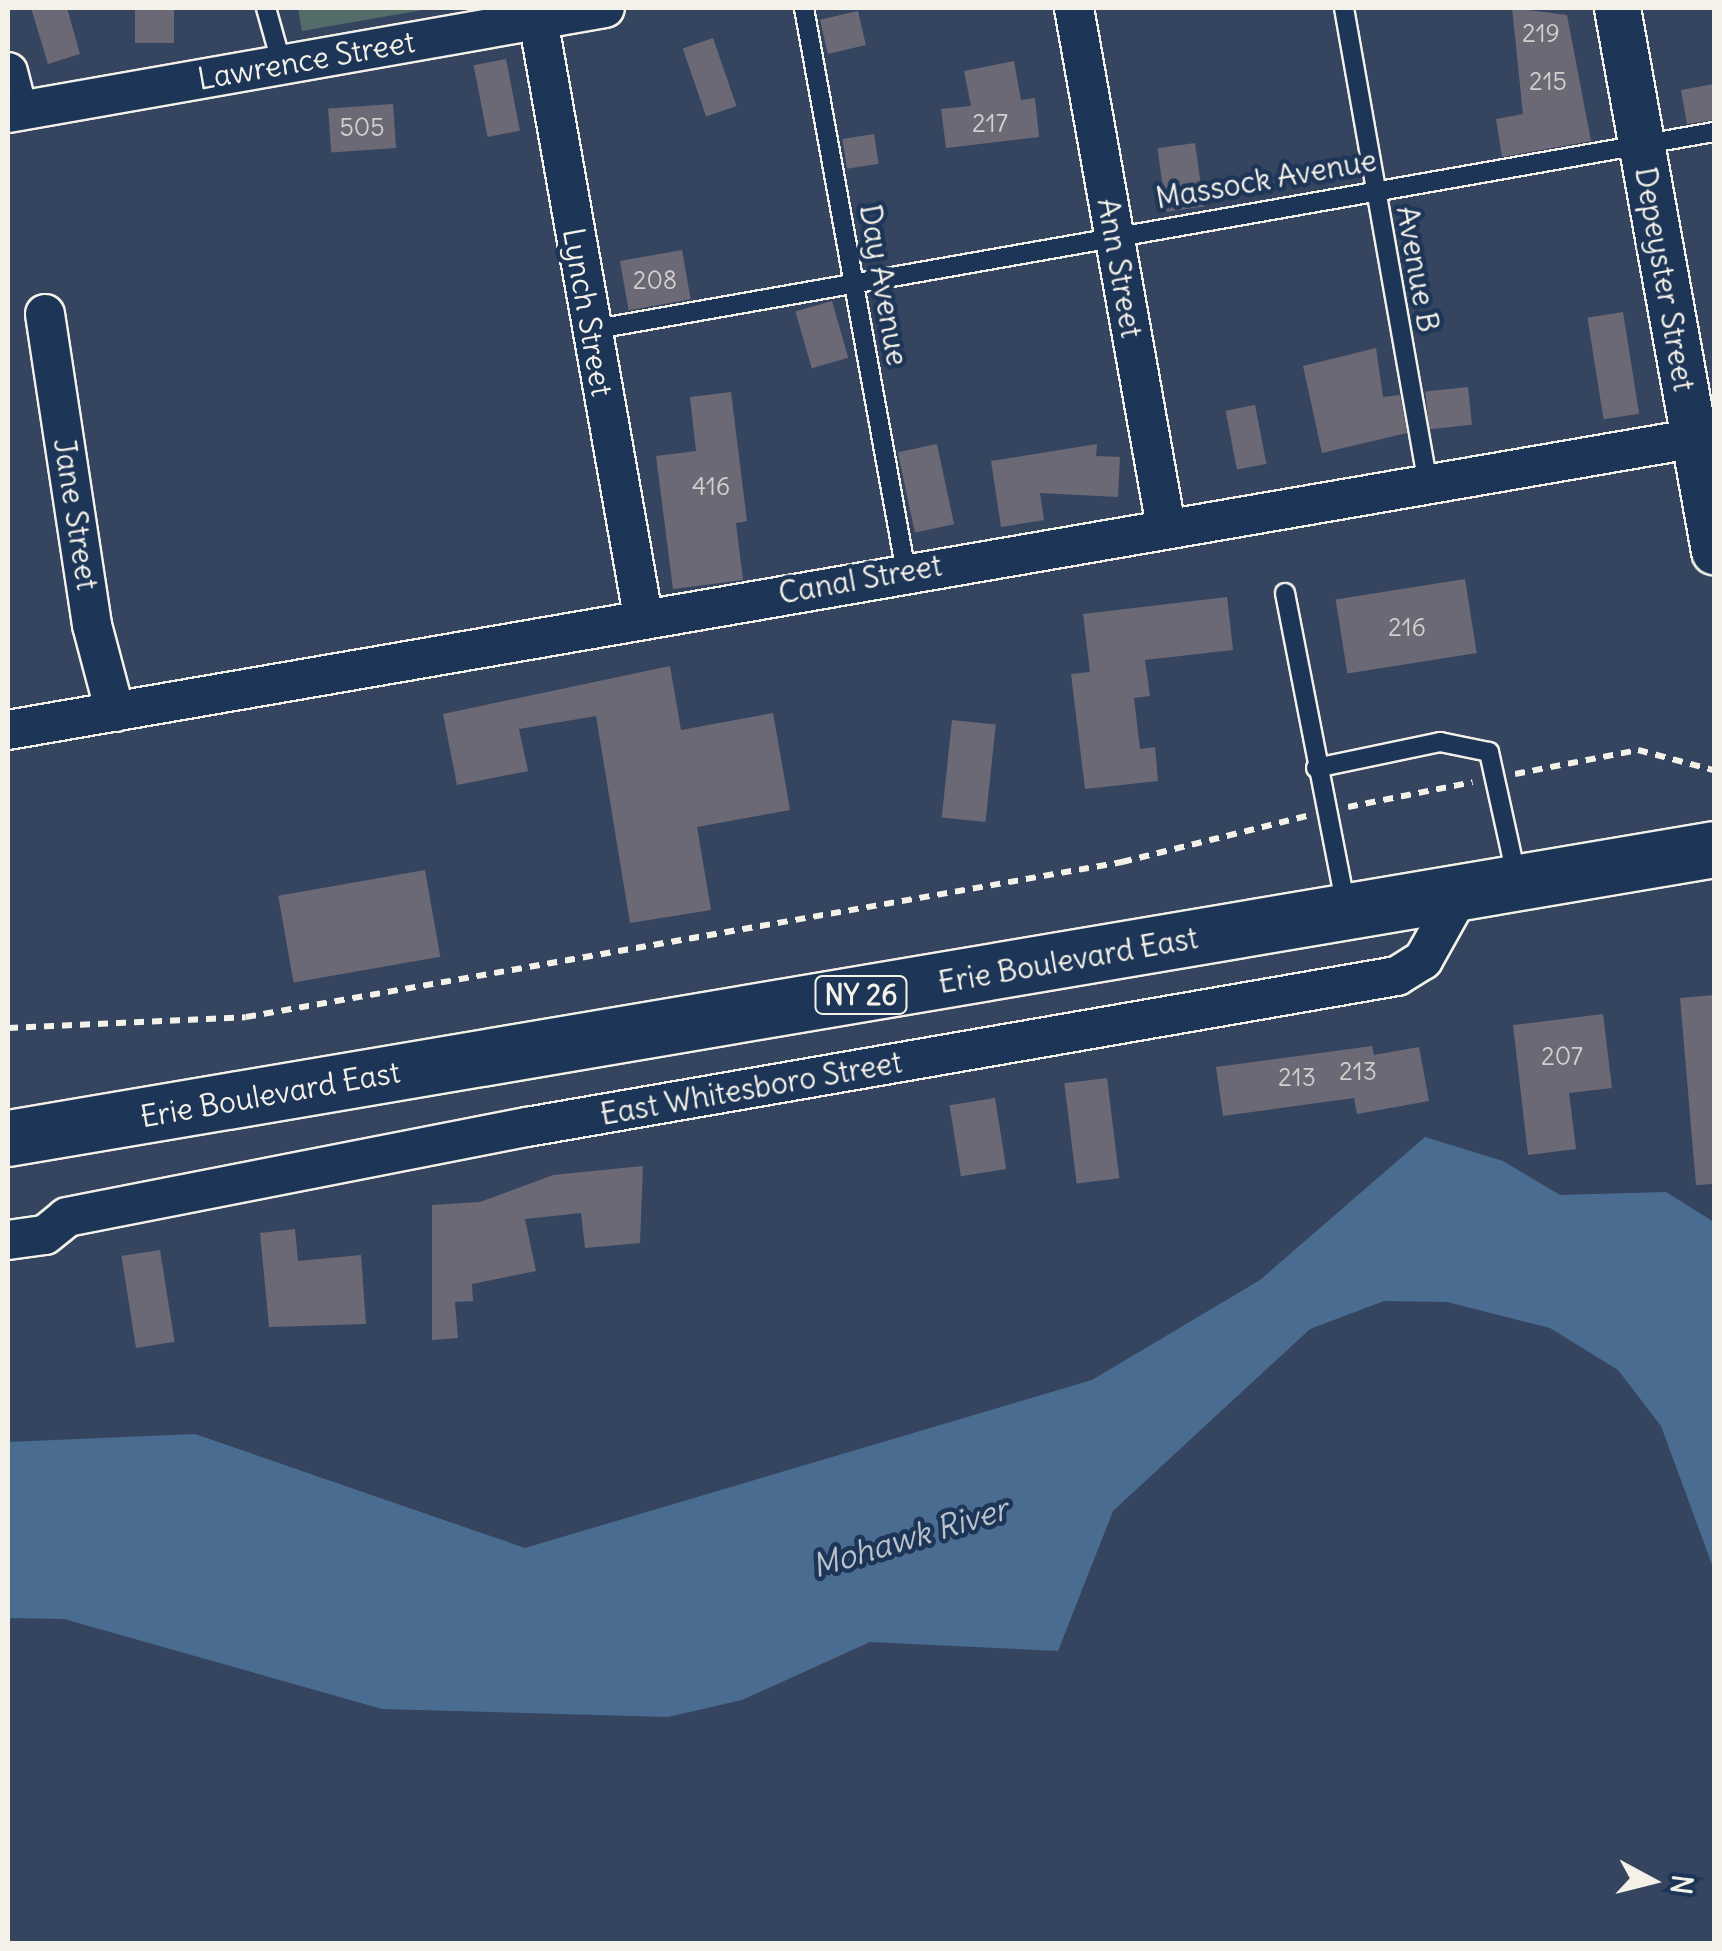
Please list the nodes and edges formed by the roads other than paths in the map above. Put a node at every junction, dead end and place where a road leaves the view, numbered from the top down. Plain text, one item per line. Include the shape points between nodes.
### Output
1 (266, 8) edge
2 (606, 8) edge
3 (804, 8) edge
4 (1074, 8) edge
5 (1344, 8) edge
6 (1617, 8) edge
7 (537, 14) edge
8 (282, 65) junction
9 (8, 72) edge
10 (13, 112) edge
11 (1714, 132) edge
12 (1641, 145) junction
13 (1376, 188) junction
14 (1114, 233) junction
15 (856, 280) junction
16 (45, 314) dead end
17 (591, 330) junction
18 (1704, 437) edge
19 (1428, 482) junction
20 (1166, 528) junction
21 (1712, 529) edge
22 (906, 572) junction
23 (1285, 593) dead end
24 (643, 616) junction
25 (115, 712) junction
26 (8, 730) edge
27 (1316, 768) junction
28 (1714, 848) edge
29 (1517, 880) junction
30 (1460, 892) junction
31 (1347, 913) junction
32 (8, 1138) edge
33 (8, 1240) edge

1 - 8 lane
2 - 7 street, Lawrence Street
3 - 15 lane, Day Avenue
4 - 14 street, Ann Street
5 - 13 lane, Avenue B
6 - 12 street, Depeyster Street
7 - 8 street, Lawrence Street
7 - 17 street, Lynch Street
8 - 10 street, Lawrence Street
9 - 10 street
11 - 12 lane, Massock Avenue
12 - 13 lane, Massock Avenue
12 - 18 street, Depeyster Street
13 - 14 lane, Massock Avenue
13 - 19 lane, Avenue B
14 - 15 lane, Massock Avenue
14 - 20 street, Ann Street
15 - 17 lane, Massock Avenue
15 - 22 lane, Day Avenue
16 - 25 street, Jane Street via 92,625
17 - 24 street, Lynch Street
18 - 19 street, Canal Street
18 - 21 street, Depeyster Street
19 - 20 street, Canal Street
20 - 22 street, Canal Street
22 - 24 street, Canal Street
23 - 27 lane
24 - 25 street, Canal Street
25 - 26 street, Canal Street
27 - 29 lane via 1440,742 1490,752
27 - 31 lane
28 - 29 main road, Erie Boulevard East / NY 26
29 - 30 main road, Erie Boulevard East / NY 26
30 - 31 main road, Erie Boulevard East / NY 26
30 - 33 street, East Whitesboro Street via 1423,960 1397,976 527,1126 67,1218 45,1235
31 - 32 main road, Erie Boulevard East / NY 26

